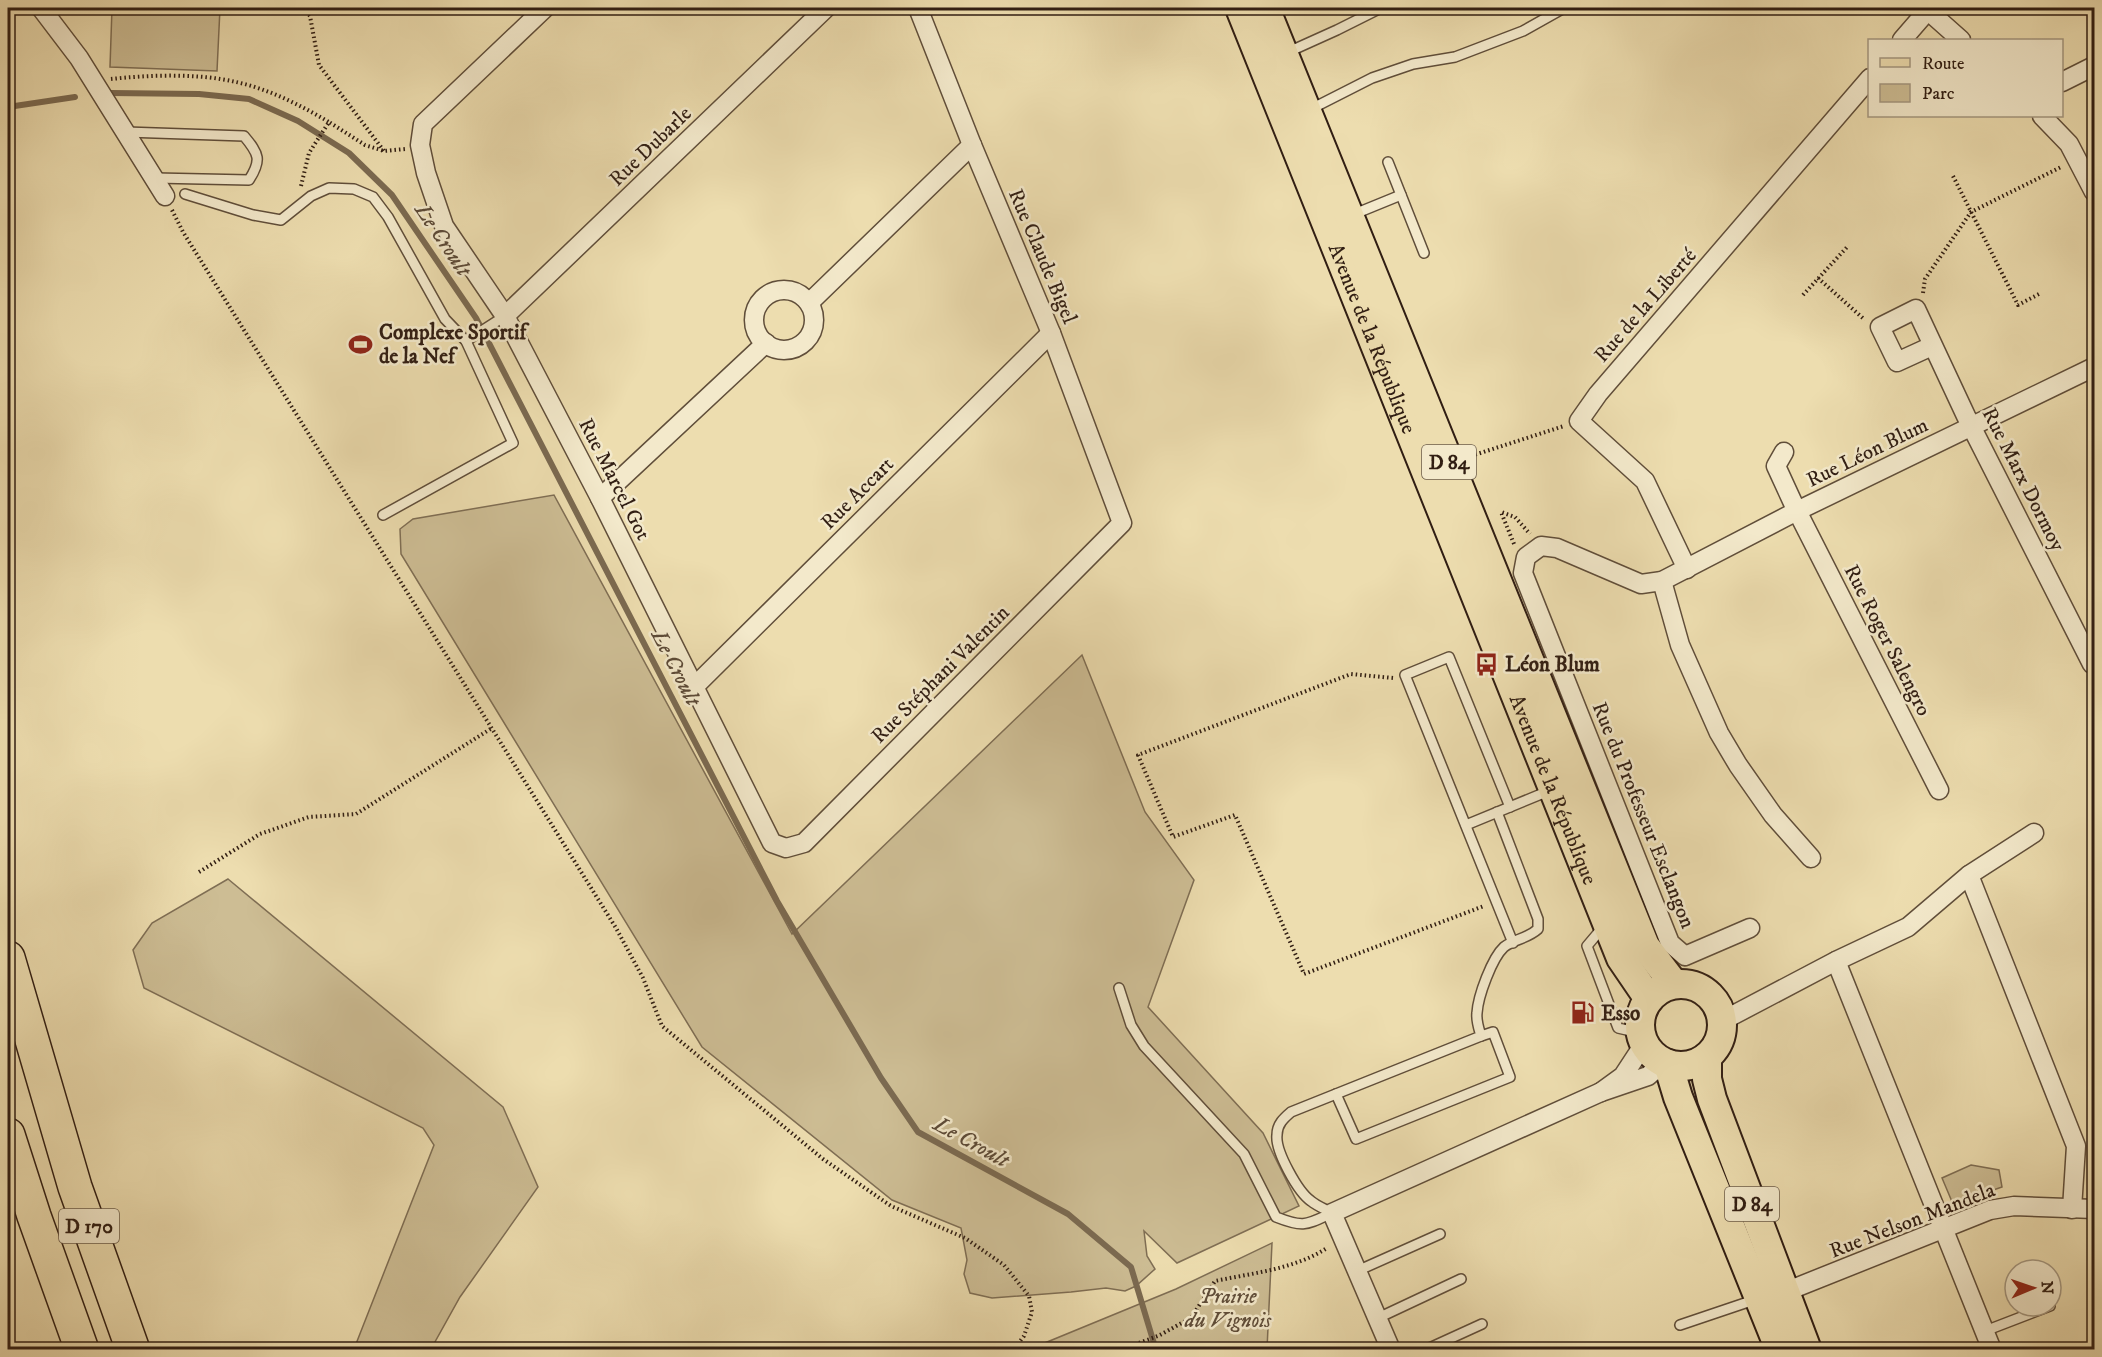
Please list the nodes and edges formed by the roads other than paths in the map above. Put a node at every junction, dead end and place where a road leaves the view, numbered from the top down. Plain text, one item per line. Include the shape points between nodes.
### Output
1 (41, 8) edge
2 (545, 8) edge
3 (826, 8) edge
4 (918, 8) edge
5 (1240, 8) edge
6 (1265, 8) edge
7 (1381, 8) edge
8 (1564, 8) edge
9 (1927, 9) edge
10 (1903, 39) edge
11 (1960, 39) edge
12 (1284, 54) junction
13 (2094, 66) edge
14 (1868, 79) edge
15 (2063, 81) edge
16 (1307, 111) junction
17 (2043, 117) edge
18 (126, 132) junction
19 (972, 145) junction
20 (1388, 162) dead end
21 (155, 178) junction
22 (2094, 192) edge
23 (185, 194) dead end
24 (1401, 195) junction
25 (165, 196) road end
26 (1350, 216) junction
27 (1424, 253) dead end
28 (809, 303) junction
29 (499, 320) junction
30 (1051, 333) junction
31 (469, 339) junction
32 (766, 343) junction
33 (1932, 346) junction
34 (2094, 367) edge
35 (1971, 426) junction
36 (1785, 452) dead end
37 (600, 498) junction
38 (1797, 511) junction
39 (383, 515) dead end
40 (1122, 523) joint
41 (1687, 569) junction
42 (1662, 581) junction
43 (2092, 664) dead end
44 (694, 686) junction
45 (1553, 789) junction
46 (1939, 790) dead end
47 (1510, 807) junction
48 (1497, 812) junction
49 (1466, 825) junction
50 (2034, 833) dead end
51 (786, 848) joint
52 (1811, 858) dead end
53 (1969, 875) junction
54 (1606, 922) junction
55 (1750, 928) dead end
56 (1514, 943) junction
57 (8, 958) edge
58 (1836, 961) junction
59 (1674, 984) junction
60 (1119, 988) dead end
61 (1649, 999) junction
62 (1722, 1021) junction
63 (1481, 1036) junction
64 (1654, 1051) junction
65 (1707, 1057) junction
66 (1601, 1092) junction
67 (1336, 1094) junction
68 (8, 1134) edge
69 (2072, 1209) junction
70 (2094, 1209) edge
71 (1332, 1213) junction
72 (1943, 1228) junction
73 (1440, 1234) dead end
74 (1357, 1271) junction
75 (1461, 1279) dead end
76 (1772, 1295) junction
77 (1378, 1318) junction
78 (2019, 1318) edge
79 (1482, 1324) dead end
80 (1680, 1325) dead end
81 (1985, 1331) junction
82 (82, 1350) edge
83 (133, 1350) edge
84 (1391, 1350) edge
85 (1425, 1350) edge
86 (1780, 1350) edge
87 (1807, 1350) edge
88 (1992, 1350) edge

1 - 18 street via 80,58
2 - 29 street, Rue Marcel Got via 423,124 420,145 444,226
3 - 29 street, Rue Dubarle
4 - 19 street, Rue Claude Bigel
5 - 45 main road, Avenue de la République / D 84
6 - 12 main road, Avenue de la République / D 84
7 - 12 lane
8 - 16 lane via 1523,32 1455,57 1413,64 1372,78
9 - 10 street
9 - 11 street
12 - 16 main road, Avenue de la République / D 84
13 - 15 street
14 - 41 street, Rue de la Liberté via 1579,421 1645,481
16 - 26 main road, Avenue de la République / D 84
17 - 22 street via 2068,144
18 - 21 street
18 - 21 lane via 244,136 256,151 257,167 249,180
19 - 28 street
19 - 30 street, Rue Claude Bigel
20 - 24 lane
21 - 25 street
23 - 31 lane via 281,220 311,196 329,188 354,189 373,197 445,319
24 - 26 lane
24 - 27 lane
26 - 59 main road, Avenue de la République / D 84 via 1645,946
28 - 32 street via 814,320 801,345 783,350
28 - 32 street via 792,291 772,292 764,298 754,316 759,336
29 - 31 lane
29 - 37 street, Rue Marcel Got
30 - 40 street, Rue Claude Bigel
30 - 44 street, Rue Accart
31 - 39 lane via 513,443
32 - 37 street
33 - 33 street, Rue Marx Dormoy via 1916,309 1880,327 1897,362
33 - 35 street, Rue Marx Dormoy
34 - 35 street, Rue Léon Blum
35 - 38 street, Rue Léon Blum
35 - 43 street, Rue Marx Dormoy
36 - 38 street, Rue Roger Salengro via 1776,466
37 - 44 street, Rue Marcel Got
38 - 41 street, Rue Léon Blum
38 - 46 street, Rue Roger Salengro
40 - 51 street, Rue Stéphani Valentin via 804,843
41 - 42 street, Rue Léon Blum
42 - 52 street via 1680,645 1719,733 1773,815
42 - 55 street, Rue du Professeur Esclangon via 1641,584 1557,548 1541,546 1526,557 1523,573 1670,943 1685,956
44 - 51 street, Rue Marcel Got via 772,843
45 - 47 lane
45 - 54 main road, Avenue de la République / D 84
47 - 48 lane
47 - 49 lane via 1449,657 1405,675
48 - 49 lane
48 - 56 lane via 1539,919 1538,929
49 - 56 lane
50 - 53 street
53 - 58 street via 1908,927
53 - 69 street via 2076,1146
54 - 61 main road, Avenue de la République / D 84 via 1621,958
54 - 64 lane via 1587,946 1618,1028
56 - 63 lane via 1500,951 1489,969 1477,1012
57 - 83 highway, D 170 via 75,1186
58 - 62 street
58 - 72 street
59 - 61 main road
59 - 62 main road via 1688,984 1706,992 1719,1008
60 - 71 lane via 1131,1025 1144,1046 1244,1154 1276,1217 1295,1225
61 - 64 main road, D 84 via 1640,1021
62 - 65 main road via 1716,1047
63 - 67 lane
63 - 67 lane via 1493,1032 1510,1077 1356,1139
64 - 65 main road via 1682,1066
64 - 66 street
64 - 66 street via 1648,1076
64 - 76 main road, D 84
65 - 76 main road, D 84 via 1712,1100
66 - 71 street
67 - 71 lane via 1292,1112 1281,1120 1276,1134 1278,1149 1299,1189 1310,1201
68 - 82 highway, D 170
69 - 70 street, Rue Nelson Mandela
69 - 72 street, Rue Nelson Mandela via 2014,1206 1990,1210
71 - 74 street
72 - 76 street, Rue Nelson Mandela
72 - 81 street
73 - 74 lane
74 - 77 street
75 - 77 lane
76 - 80 lane
76 - 86 main road, D 84
76 - 87 main road, D 84
77 - 84 street
78 - 81 lane
79 - 85 lane
81 - 88 street

